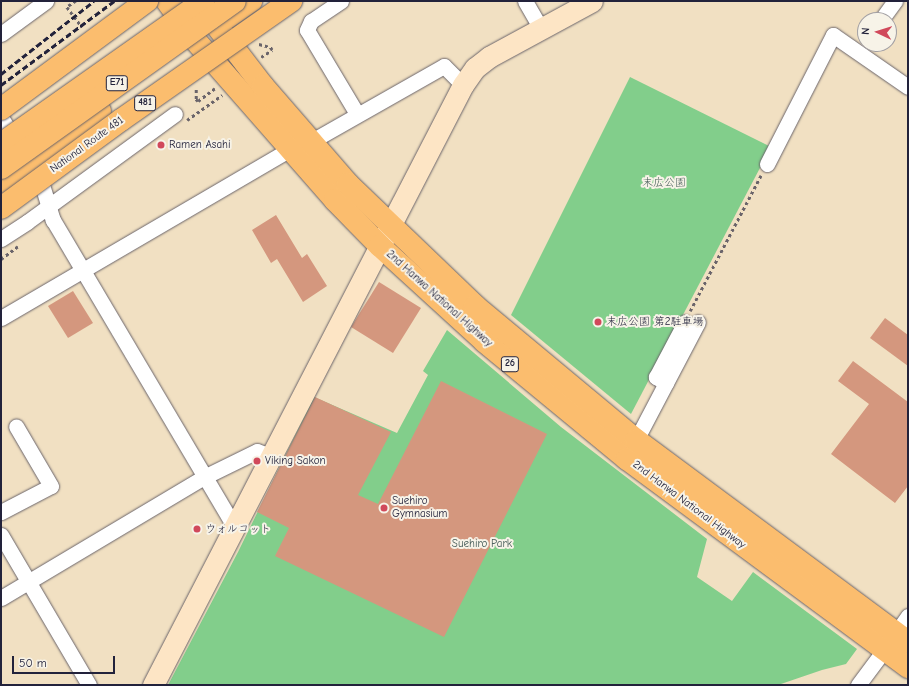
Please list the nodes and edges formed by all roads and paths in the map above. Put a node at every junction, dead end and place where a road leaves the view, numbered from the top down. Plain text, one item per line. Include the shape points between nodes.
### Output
1 (46, 1) edge
2 (76, 1) edge
3 (147, 1) edge
4 (198, 1) edge
5 (204, 1) edge
6 (235, 1) edge
7 (251, 1) edge
8 (291, 1) edge
9 (341, 1) edge
10 (525, 1) edge
11 (592, 1) edge
12 (894, 1) edge
13 (175, 4) edge
14 (886, 12) edge
15 (89, 26) dead end
16 (216, 26) junction
17 (541, 29) junction
18 (1, 34) edge
19 (196, 40) junction
20 (857, 44) edge
21 (270, 47) dead end
22 (869, 52) edge
23 (257, 59) dead end
24 (463, 85) junction
25 (217, 86) dead end
26 (908, 87) edge
27 (196, 99) dead end
28 (175, 114) dead end
29 (357, 114) junction
30 (2, 126) edge
31 (310, 142) junction
32 (289, 150) junction
33 (28, 163) junction
34 (767, 164) joint
35 (1, 168) edge
36 (1, 184) edge
37 (49, 207) junction
38 (1, 208) edge
39 (391, 224) junction
40 (1, 238) edge
41 (380, 246) junction
42 (83, 271) junction
43 (1, 318) edge
44 (691, 322) joint
45 (16, 426) dead end
46 (636, 440) junction
47 (270, 456) junction
48 (204, 477) junction
49 (1, 512) edge
50 (234, 526) junction
51 (1, 535) edge
52 (29, 581) junction
53 (1, 598) edge
54 (899, 635) edge
55 (908, 667) edge
56 (89, 685) edge
57 (153, 685) edge
58 (858, 685) edge

1 - 18 street
2 - 15 path via 67,7 84,30
3 - 30 highway, bridge
4 - 16 highway, 2nd Hanwa National Highway / 26
5 - 30 highway, E71, bridge
6 - 35 highway, E71, bridge
7 - 16 highway, 481
8 - 38 highway, National Route 481 / 481, bridge
9 - 29 street via 311,21 307,30
10 - 17 street
11 - 17 street
12 - 14 street
13 - 19 highway, 2nd Hanwa National Highway / 26
13 - 30 highway
16 - 19 highway, 481
16 - 31 highway, 2nd Hanwa National Highway / 26
17 - 24 street via 489,57 475,68
19 - 32 highway, 2nd Hanwa National Highway / 26
19 - 33 highway, 481
20 - 34 street via 833,35
21 - 23 path via 272,50
22 - 26 street
24 - 29 street via 444,66
24 - 39 street
25 - 27 path via 198,101
28 - 37 street
29 - 31 street
30 - 33 street
31 - 39 highway, 2nd Hanwa National Highway / 26 via 348,184
32 - 41 highway, 2nd Hanwa National Highway / 26
32 - 42 street
33 - 36 highway, 481
33 - 37 street via 43,188
34 - 44 path
37 - 40 street
37 - 42 street via 53,220
39 - 41 street
39 - 46 highway, 2nd Hanwa National Highway / 26 via 475,306
41 - 47 street
41 - 54 highway, 2nd Hanwa National Highway / 26 via 484,342 627,459
42 - 43 street
42 - 48 street
44 - 46 street via 666,383
45 - 49 street via 51,486
46 - 54 highway, 2nd Hanwa National Highway / 26
47 - 48 street via 257,451
47 - 50 street
48 - 50 street
48 - 52 street
50 - 57 street
51 - 52 street
52 - 53 street
52 - 56 street
54 - 55 highway, 2nd Hanwa National Highway / 26
54 - 58 street

